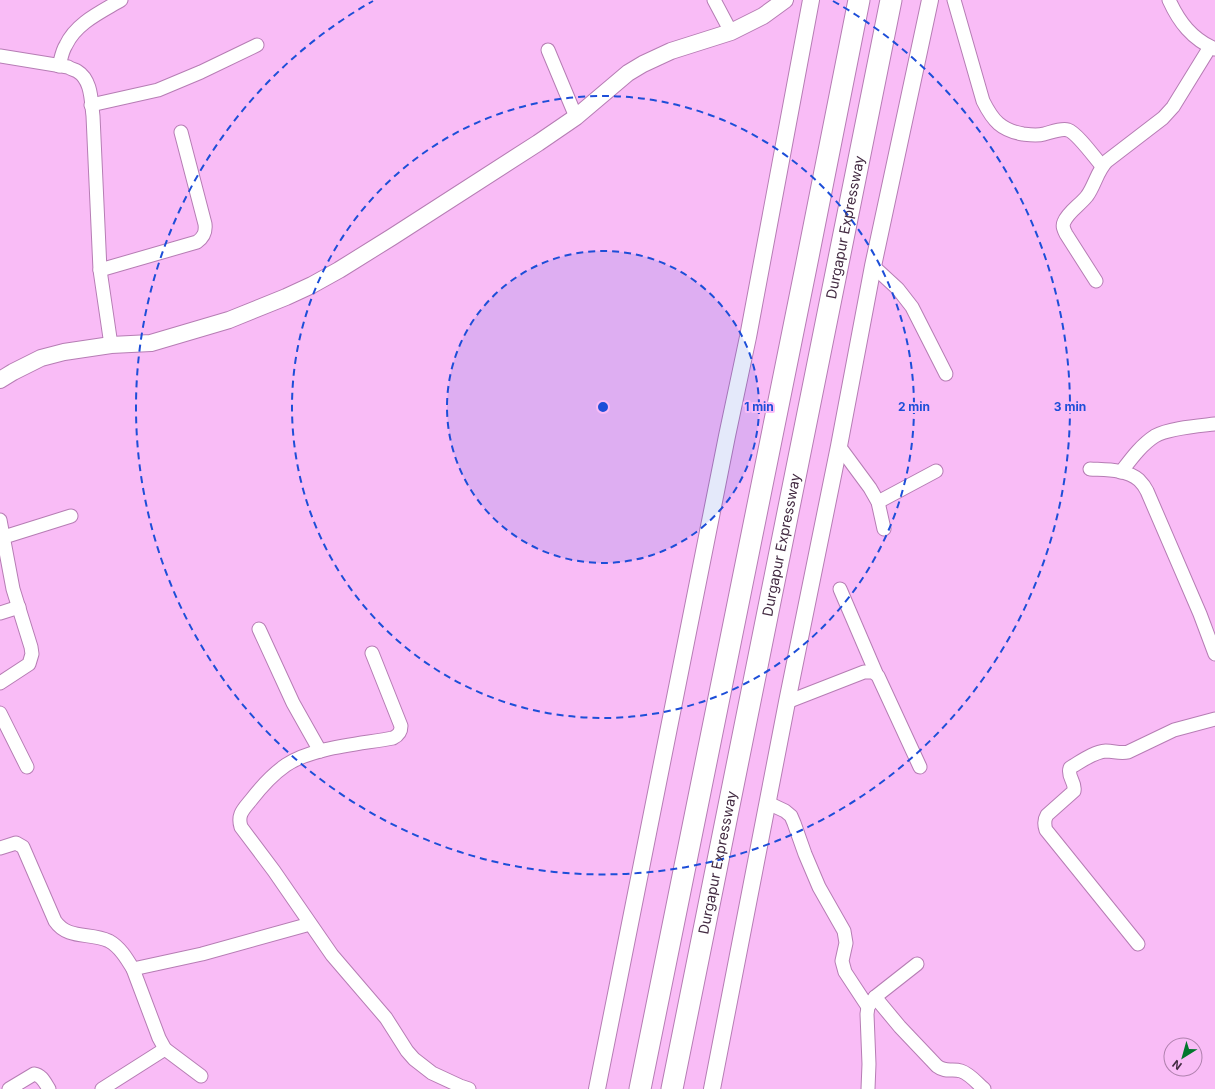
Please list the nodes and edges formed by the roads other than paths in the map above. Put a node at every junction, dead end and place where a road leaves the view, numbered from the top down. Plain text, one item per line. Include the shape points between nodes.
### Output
1 (121, 0) edge
2 (714, 0) edge
3 (785, 0) edge
4 (811, 0) edge
5 (859, 0) edge
6 (891, 0) edge
7 (930, 0) edge
8 (954, 0) edge
9 (1169, 0) edge
10 (731, 32) junction
11 (257, 44) dead end
12 (1213, 48) edge
13 (548, 50) dead end
14 (0, 56) edge
15 (59, 66) junction
16 (91, 105) junction
17 (576, 117) junction
18 (181, 132) dead end
19 (1102, 166) junction
20 (873, 266) junction
21 (100, 270) junction
22 (1096, 281) dead end
23 (111, 345) junction
24 (946, 374) dead end
25 (0, 380) edge
26 (1215, 424) edge
27 (839, 446) junction
28 (1090, 469) dead end
29 (936, 471) dead end
30 (1121, 472) junction
31 (878, 502) junction
32 (71, 516) dead end
33 (0, 520) edge
34 (884, 529) dead end
35 (4, 537) junction
36 (840, 589) dead end
37 (19, 607) junction
38 (0, 613) edge
39 (259, 629) dead end
40 (372, 653) dead end
41 (1215, 654) edge
42 (876, 673) junction
43 (0, 683) edge
44 (787, 702) junction
45 (0, 713) edge
46 (1215, 719) edge
47 (320, 751) junction
48 (27, 767) dead end
49 (920, 767) dead end
50 (768, 803) junction
51 (0, 848) edge
52 (310, 924) junction
53 (1138, 944) dead end
54 (917, 964) dead end
55 (133, 969) junction
56 (872, 1002) junction
57 (165, 1049) junction
58 (201, 1076) dead end
59 (9, 1089) edge
60 (49, 1089) edge
61 (102, 1089) edge
62 (469, 1089) edge
63 (597, 1089) edge
64 (640, 1089) edge
65 (672, 1089) edge
66 (712, 1089) edge
67 (868, 1089) edge
68 (984, 1089) edge

1 - 15 street via 74,32 65,46
2 - 10 street
3 - 10 street via 763,16
4 - 63 street via 748,337
5 - 64 highway
6 - 65 highway, Durgapur Expressway
7 - 20 street
8 - 19 street via 983,101 993,118 1014,133 1037,136 1064,129 1070,131
9 - 12 street via 1184,26
10 - 17 street via 671,51 643,64 628,73
11 - 16 street via 158,90
12 - 19 street via 1174,107
13 - 17 street
14 - 15 street
15 - 16 street via 68,67 83,76 90,92
16 - 21 street
17 - 23 street via 392,237 312,285 229,320 151,343
18 - 21 street via 205,224 204,234 197,242
19 - 22 street via 1086,197 1063,224 1066,234
20 - 24 street via 898,289 912,307
20 - 27 street
21 - 23 street
23 - 25 street via 41,358
26 - 30 street via 1168,431 1155,436 1141,447
27 - 31 street
27 - 44 street
28 - 30 street
29 - 31 street
30 - 41 street via 1140,480 1147,490
31 - 34 street
32 - 35 street
33 - 35 street
35 - 37 street via 13,589
36 - 42 street
37 - 38 street
37 - 43 street via 31,646 31,661 24,669
39 - 47 street via 293,703
40 - 47 street via 401,726 398,736
42 - 44 street via 864,672
42 - 49 street
44 - 50 street
45 - 48 street
46 - 53 street via 1174,730 1128,752 1100,752 1073,766 1069,774 1074,791 1044,820 1046,830
47 - 52 street via 286,765 275,774 259,790 239,820 241,827
50 - 56 street via 791,816 819,887 844,931 846,943 842,961 845,972
50 - 66 street
51 - 55 street via 16,843 23,847 55,921 60,927 69,933 109,941
52 - 55 street via 202,954
52 - 62 street via 332,956 386,1018 414,1059 432,1073
54 - 56 street
55 - 57 street
56 - 67 street via 867,1014
56 - 68 street via 937,1066 945,1070 963,1072
57 - 58 street
57 - 61 street
59 - 60 street via 34,1074 38,1074

